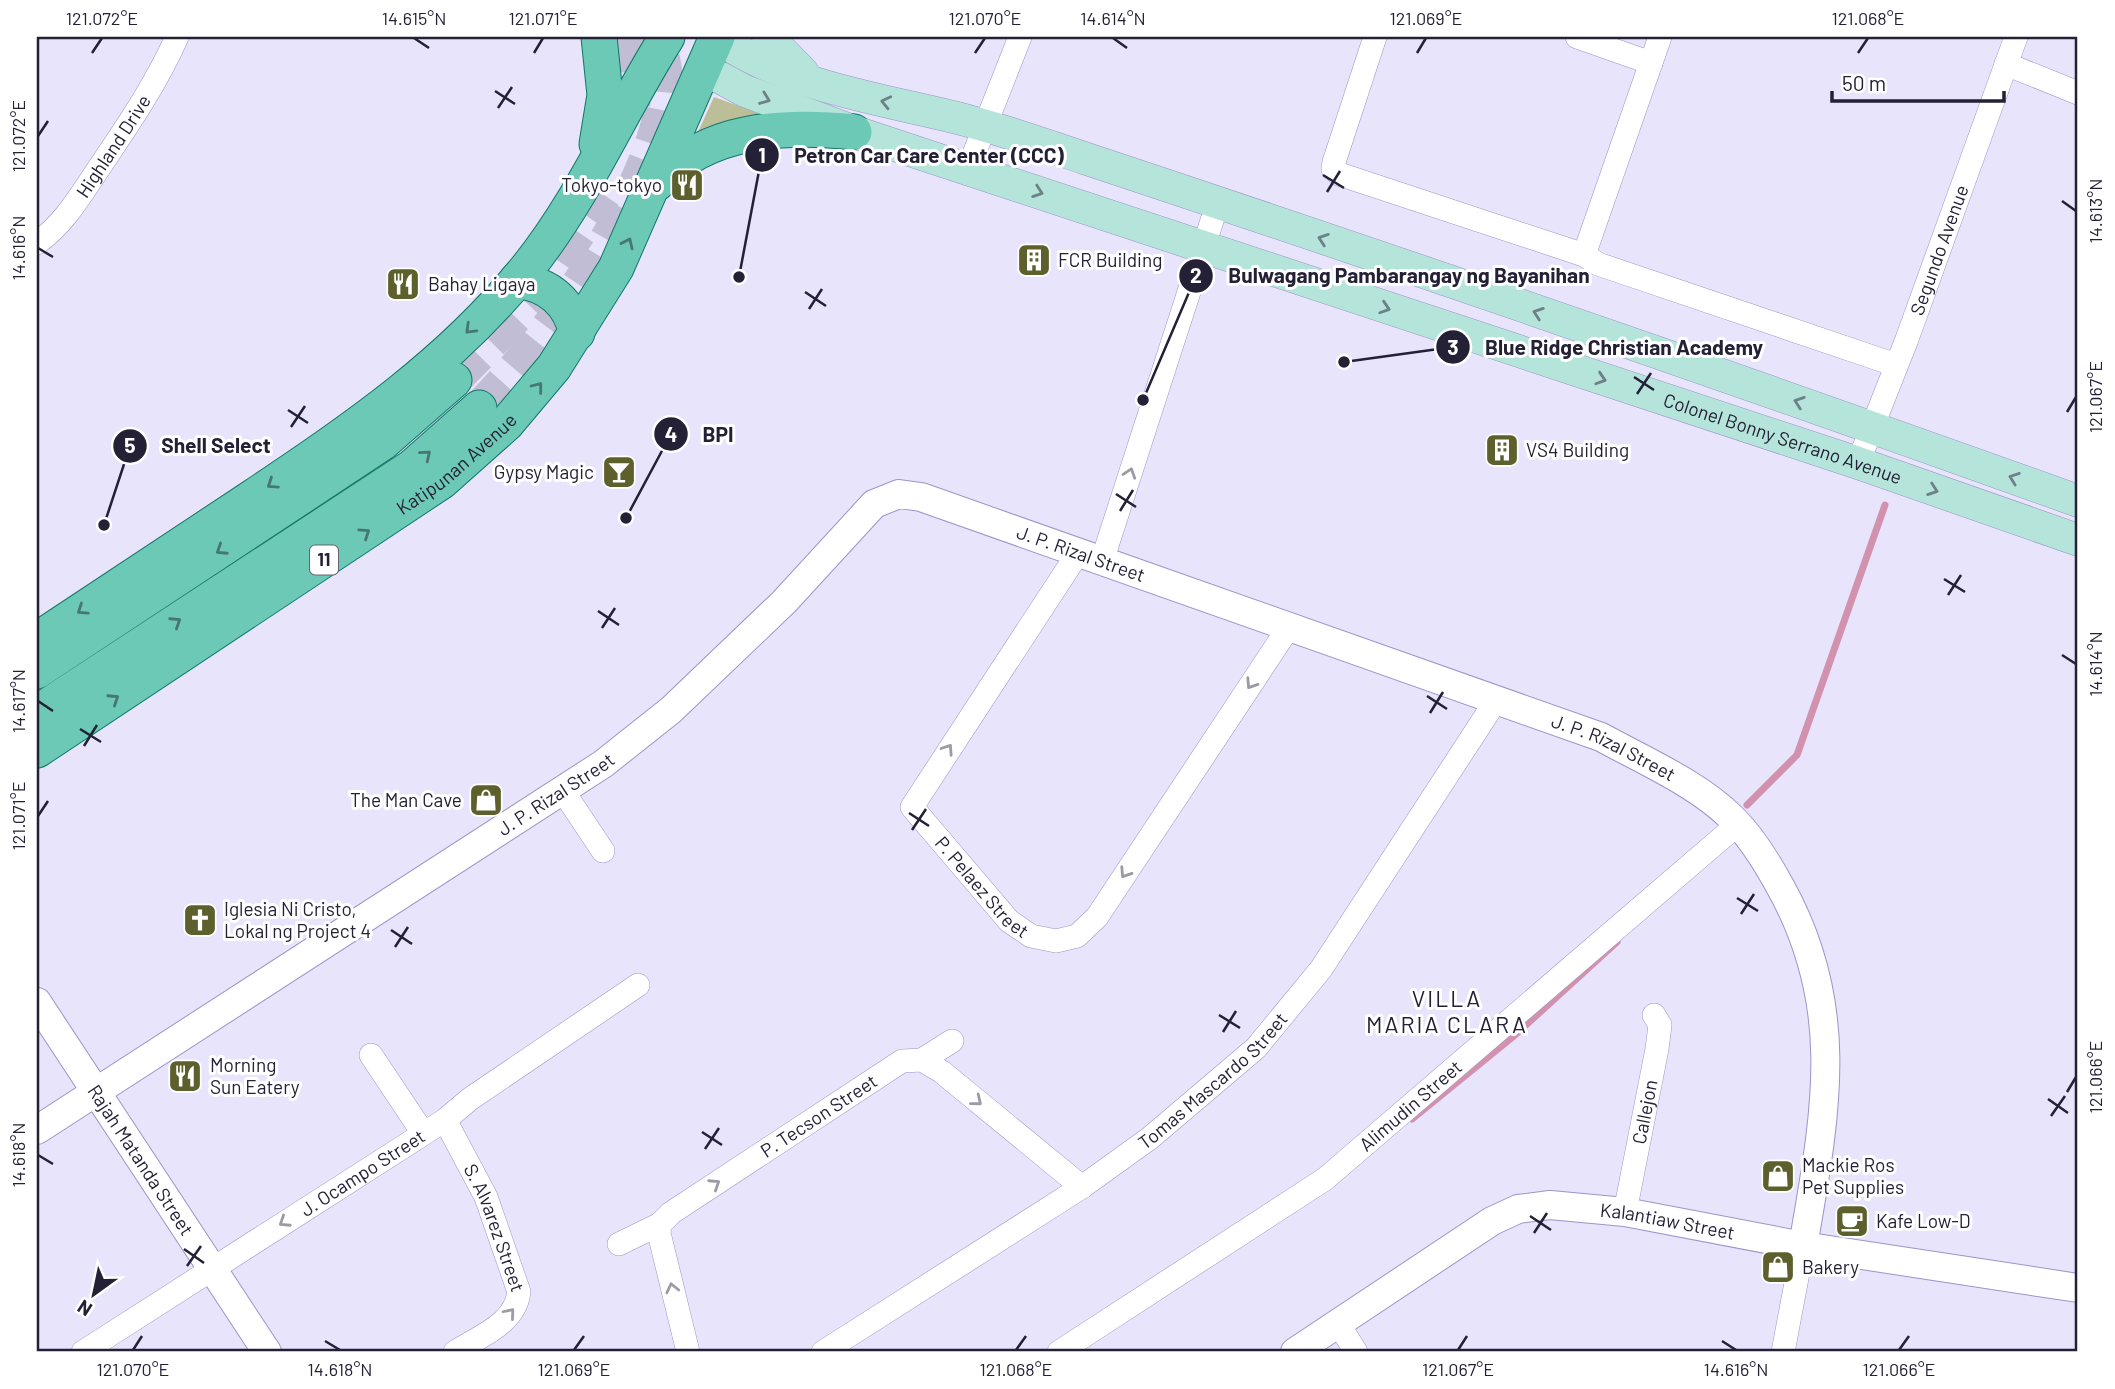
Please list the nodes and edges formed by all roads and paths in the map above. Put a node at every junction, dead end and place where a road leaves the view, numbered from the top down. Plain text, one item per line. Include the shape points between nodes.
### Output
1 (177, 37) edge
2 (599, 37) edge
3 (665, 37) edge
4 (718, 37) edge
5 (768, 37) edge
6 (1020, 37) edge
7 (1375, 37) edge
8 (1577, 37) edge
9 (1660, 37) edge
10 (2016, 37) edge
11 (1651, 63) junction
12 (2006, 64) junction
13 (704, 69) junction
14 (814, 84) junction
15 (2078, 93) edge
16 (985, 126) junction
17 (854, 131) junction
18 (968, 169) junction
19 (585, 184) junction
20 (652, 188) junction
21 (1218, 202) junction
22 (37, 243) edge
23 (1203, 249) junction
24 (1584, 255) junction
25 (527, 267) junction
26 (600, 295) junction
27 (577, 333) junction
28 (1896, 365) junction
29 (454, 380) tunnel mouth
30 (479, 408) tunnel mouth
31 (1873, 428) junction
32 (1858, 463) junction
33 (2078, 501) edge
34 (2078, 540) edge
35 (1090, 557) junction
36 (1289, 627) junction
37 (37, 640) edge
38 (37, 671) edge
39 (1495, 702) junction
40 (37, 713) edge
41 (37, 750) edge
42 (563, 791) junction
43 (1738, 824) junction
44 (603, 852) dead end
45 (638, 985) dead end
46 (37, 1002) edge
47 (1654, 1015) dead end
48 (952, 1041) dead end
49 (371, 1055) dead end
50 (922, 1060) junction
51 (94, 1093) junction
52 (445, 1120) junction
53 (37, 1130) edge
54 (423, 1133) junction
55 (1082, 1187) junction
56 (1625, 1212) junction
57 (660, 1224) junction
58 (620, 1244) dead end
59 (1803, 1246) junction
60 (213, 1268) junction
61 (2078, 1288) edge
62 (1338, 1323) junction
63 (83, 1352) edge
64 (267, 1352) edge
65 (455, 1352) edge
66 (688, 1352) edge
67 (824, 1352) edge
68 (1059, 1352) edge
69 (1294, 1352) edge
70 (1356, 1352) edge
71 (1783, 1352) edge

1 - 22 street, Highland Drive via 159,78 122,134 57,228
2 - 19 main road via 604,106
3 - 13 main road, Colonel Bonny Serrano Avenue
3 - 19 main road
4 - 13 main road, Katipunan Avenue / 11
4 - 14 main road, Colonel Bonny Serrano Avenue via 755,60
5 - 14 main road
6 - 16 street
7 - 24 street via 1333,169
8 - 11 street
9 - 11 street
10 - 12 street, Segundo Avenue
11 - 24 street
12 - 15 street
12 - 28 street, Segundo Avenue
13 -> 17 main road, Colonel Bonny Serrano Avenue via 745,91
13 - 20 main road, Katipunan Avenue / 11
16 -> 14 main road, Colonel Bonny Serrano Avenue
16 - 18 street
16 - 21 main road, Colonel Bonny Serrano Avenue
17 - 18 main road, Colonel Bonny Serrano Avenue
17 - 20 main road via 787,129 734,138 683,160
18 -> 23 main road, Colonel Bonny Serrano Avenue
19 - 25 main road
26 -> 20 main road, Katipunan Avenue / 11
21 - 23 street
31 -> 21 main road, Colonel Bonny Serrano Avenue
23 -> 32 main road, Colonel Bonny Serrano Avenue
35 -> 23 street
24 - 28 street via 1598,264
25 - 26 main road via 578,293
25 - 27 main road via 536,284 566,306
25 -> 37 main road via 428,370 380,411
26 - 27 main road, Katipunan Avenue / 11
41 -> 27 main road, Katipunan Avenue / 11 via 442,481 516,414
28 - 31 street, Segundo Avenue
29 -> 38 main road via 382,443
40 -> 30 main road, Katipunan Avenue / 11 via 411,468
31 - 32 street, Segundo Avenue
33 -> 31 main road, Colonel Bonny Serrano Avenue
32 -> 34 main road, Colonel Bonny Serrano Avenue
35 - 36 street, J. P. Rizal Street
36 -> 35 street, P. Pelaez Street via 1097,917 1077,936 1056,942 1031,936 1009,921 912,807
35 - 42 street, J. P. Rizal Street via 921,497 899,494 874,504 784,602 671,710
36 - 39 street, J. P. Rizal Street
39 - 43 street, J. P. Rizal Street via 1601,737 1671,775
39 - 55 street, Tomas Mascardo Street via 1321,969 1256,1048 1150,1138
42 - 44 street
42 - 51 street, J. P. Rizal Street
43 - 59 street, J. P. Rizal Street via 1769,865 1797,917 1819,979 1826,1054 1822,1133
43 - 68 street, Alimudin Street via 1325,1179
45 - 52 street, J. Ocampo Street
46 - 51 street, Rajah Matanda Street
47 - 56 street, Callejon via 1660,1025 1657,1049
48 - 50 street, P. Tecson Street
49 - 54 street
50 -> 55 street
57 -> 50 street, P. Tecson Street via 902,1061
51 - 53 street, J. P. Rizal Street
51 - 60 street, Rajah Matanda Street
52 - 54 street, J. Ocampo Street
65 -> 52 street, S. Alvarez Street via 510,1318 519,1292 486,1197
54 -> 60 street, J. Ocampo Street
55 - 67 street, Tomas Mascardo Street
56 - 59 street, Kalantiaw Street
56 - 62 street, Kalantiaw Street via 1550,1205 1518,1209 1492,1221
57 - 58 street, P. Tecson Street
66 -> 57 street
59 - 61 street, Kalantiaw Street
59 - 71 street, J. P. Rizal Street
60 - 63 street, J. Ocampo Street
60 - 64 street, Rajah Matanda Street
62 - 69 street, Kalantiaw Street
62 - 70 street

